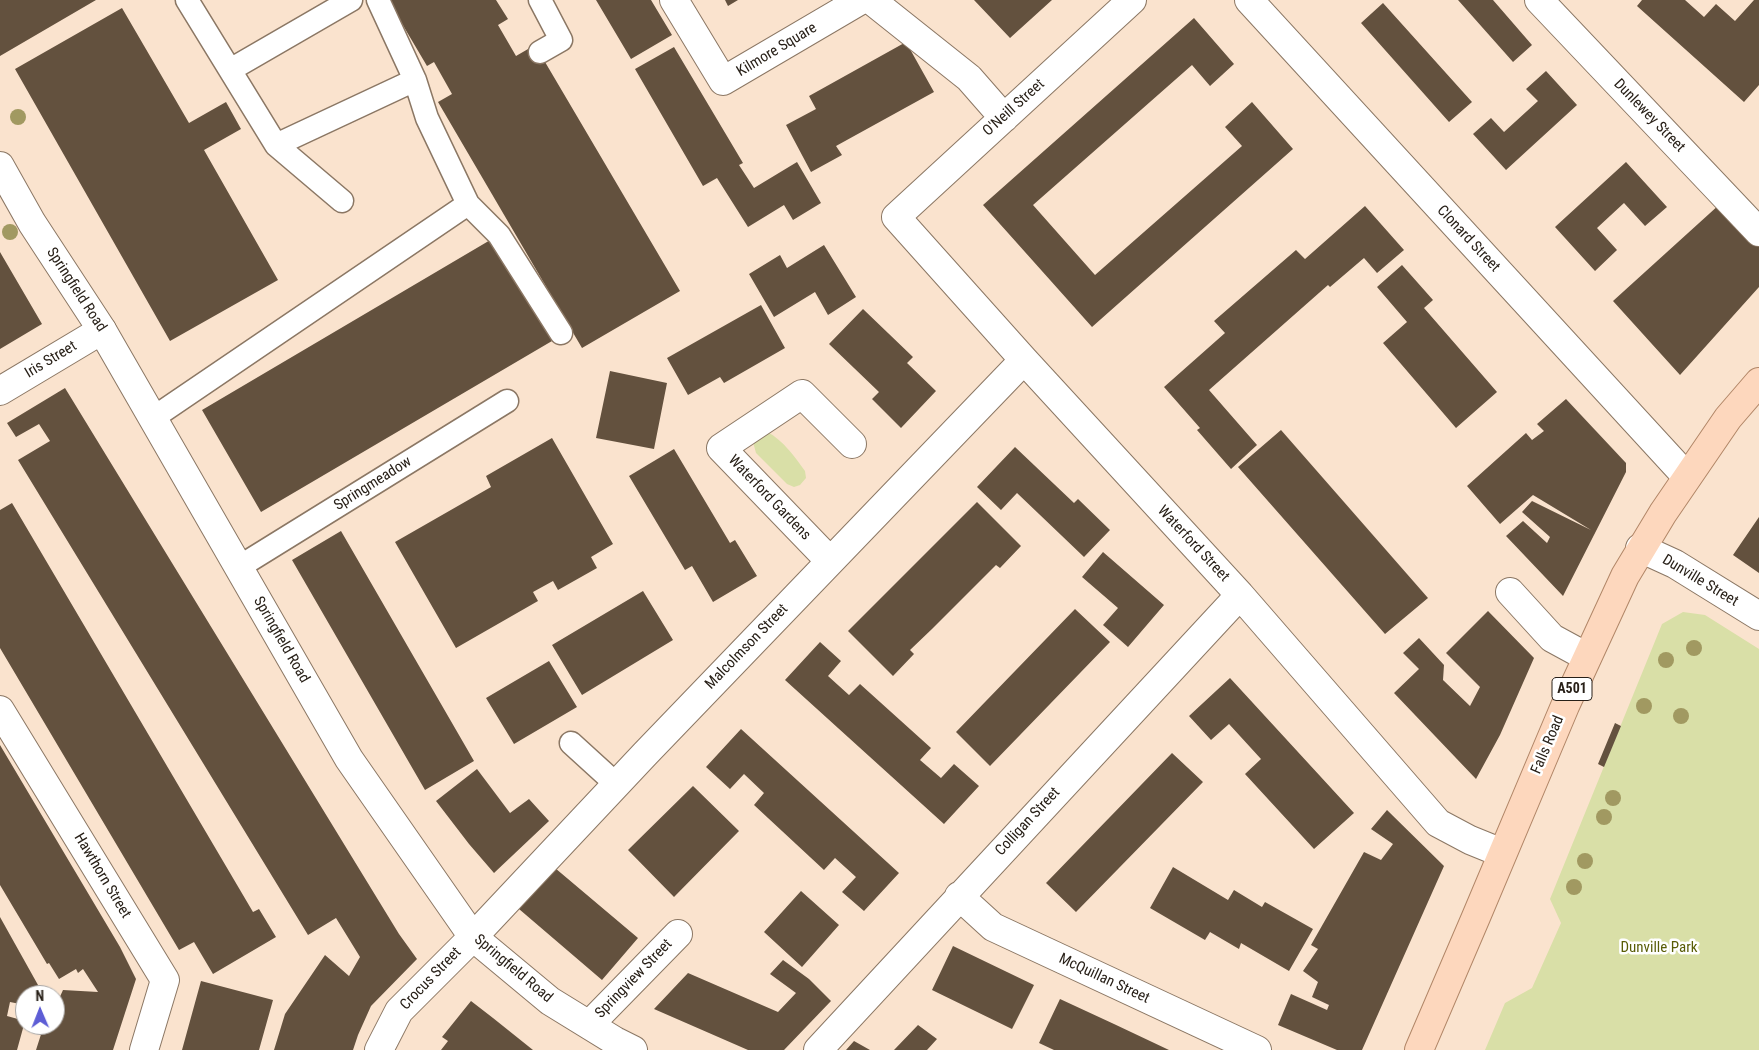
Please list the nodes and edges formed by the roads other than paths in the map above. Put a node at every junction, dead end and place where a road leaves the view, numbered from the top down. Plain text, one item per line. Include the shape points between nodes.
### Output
1 (186, 0) edge
2 (351, 0) edge
3 (378, 0) edge
4 (540, 0) edge
5 (674, 0) edge
6 (861, 0) edge
7 (871, 0) edge
8 (1132, 0) edge
9 (1249, 0) edge
10 (1539, 0) edge
11 (540, 52) dead end
12 (230, 70) junction
13 (415, 80) junction
14 (1004, 118) junction
15 (276, 145) junction
16 (0, 166) edge
17 (342, 201) dead end
18 (468, 204) junction
19 (896, 217) joint
20 (1759, 232) edge
21 (102, 330) junction
22 (561, 333) dead end
23 (1024, 360) junction
24 (1759, 382) edge
25 (0, 391) edge
26 (507, 401) dead end
27 (153, 418) junction
28 (852, 444) dead end
29 (1687, 477) junction
30 (1640, 548) junction
31 (830, 561) junction
32 (239, 567) junction
33 (1510, 592) dead end
34 (1240, 595) junction
35 (1759, 616) edge
36 (1587, 657) junction
37 (0, 710) edge
38 (571, 743) dead end
39 (616, 784) junction
40 (1502, 853) junction
41 (959, 896) junction
42 (678, 934) dead end
43 (473, 937) junction
44 (590, 1024) junction
45 (619, 1047) edge
46 (144, 1050) edge
47 (379, 1050) edge
48 (818, 1050) edge
49 (1256, 1050) edge
50 (1419, 1050) edge

1 - 12 lane
2 - 12 lane
3 - 13 lane
4 - 11 lane via 561,40
5 - 6 street, Kilmore Square via 723,81
7 - 14 street via 969,78
8 - 14 street, O'Neill Street
9 - 29 street, Clonard Street
10 - 20 street, Dunlewey Street
12 - 15 lane
13 - 15 lane
13 - 18 lane via 434,113
14 - 19 street, O'Neill Street
15 - 17 lane
16 - 21 street, Springfield Road via 32,224
18 - 22 lane via 499,235
18 - 27 lane
19 - 23 street, Waterford Street
21 - 25 street, Iris Street
21 - 27 street, Springfield Road
23 - 31 street, Malcolmson Street
23 - 34 street, Waterford Street
24 - 29 main road, Falls Road / A501 via 1728,418
26 - 32 lane, Springmeadow
27 - 32 street, Springfield Road
28 - 31 street, Waterford Gardens via 802,394 721,448
29 - 30 main road, Falls Road / A501
30 - 35 street, Dunville Street via 1675,564
30 - 36 main road, Falls Road / A501
31 - 39 street, Malcolmson Street
32 - 43 street, Springfield Road via 349,759
33 - 36 street via 1552,638
34 - 40 street, Waterford Street via 1438,823
34 - 41 street, Colligan Street
36 - 40 main road, Falls Road / A501
37 - 46 street, Hawthorn Street via 165,980
38 - 39 lane
39 - 43 street, Malcolmson Street
40 - 50 main road, Falls Road / A501
41 - 48 street, Colligan Street
41 - 49 street, McQuillan Street via 992,927
42 - 44 street, Springview Street
43 - 44 street, Springfield Road via 550,1001
43 - 47 street, Crocus Street via 399,1011
44 - 45 street, Springfield Road

